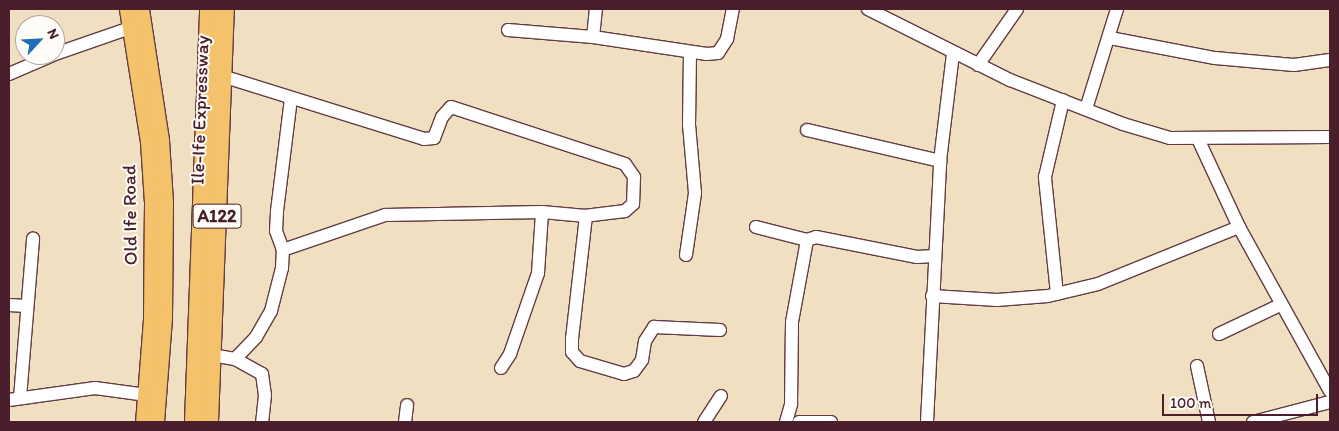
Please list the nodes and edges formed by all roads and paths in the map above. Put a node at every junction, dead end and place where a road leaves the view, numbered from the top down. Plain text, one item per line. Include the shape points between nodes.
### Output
1 (127, 9) edge
2 (141, 9) edge
3 (209, 9) edge
4 (225, 9) edge
5 (596, 9) edge
6 (733, 9) edge
7 (1017, 9) edge
8 (1117, 9) edge
9 (874, 10) edge
10 (130, 28) junction
11 (508, 30) dead end
12 (593, 37) junction
13 (1110, 38) junction
14 (65, 50) edge
15 (690, 53) junction
16 (953, 53) junction
17 (1330, 60) edge
18 (29, 65) edge
19 (978, 65) junction
20 (9, 74) edge
21 (222, 76) junction
22 (291, 99) junction
23 (1064, 100) junction
24 (1086, 109) junction
25 (807, 130) dead end
26 (1198, 139) junction
27 (1330, 139) edge
28 (940, 161) junction
29 (542, 212) junction
30 (586, 216) junction
31 (756, 227) dead end
32 (1238, 227) junction
33 (33, 238) dead end
34 (807, 240) junction
35 (284, 250) junction
36 (686, 255) dead end
37 (934, 256) junction
38 (1056, 294) junction
39 (932, 296) junction
40 (9, 305) edge
41 (1280, 305) junction
42 (26, 306) junction
43 (720, 330) dead end
44 (1219, 334) dead end
45 (212, 355) junction
46 (235, 359) junction
47 (1197, 366) dead end
48 (501, 368) dead end
49 (1330, 391) edge
50 (147, 394) junction
51 (721, 396) dead end
52 (14, 399) edge
53 (1330, 402) edge
54 (791, 404) junction
55 (407, 405) dead end
56 (800, 421) edge
57 (143, 422) edge
58 (156, 422) edge
59 (194, 422) edge
60 (209, 422) edge
61 (262, 422) edge
62 (404, 422) edge
63 (704, 422) edge
64 (786, 422) edge
65 (831, 422) edge
66 (927, 422) edge
67 (1209, 422) edge
68 (1253, 422) edge

1 - 10 main road, Old Ife Road
2 - 58 main road, Old Ife Road via 161,140 165,202 164,318
3 - 59 highway, Ile-Ife Expressway / A122
4 - 21 highway, Ile-Ife Expressway / A122
5 - 12 street
6 - 15 street via 727,40 718,52
7 - 19 street
8 - 13 street
9 - 16 street
10 - 14 street
10 - 50 main road, Old Ife Road via 148,142 152,203
11 - 12 street
12 - 15 street
13 - 17 street via 1215,58 1294,65
13 - 24 street
15 - 36 street via 688,125 695,193
16 - 19 street
16 - 28 street
18 - 20 street
19 - 23 street
21 - 22 street
21 - 45 highway, Ile-Ife Expressway / A122
22 - 30 street via 424,139 434,138 442,117 451,107 624,164 634,177 633,204 625,211
22 - 35 street via 276,231
23 - 24 street
23 - 38 street via 1045,177
24 - 26 street via 1170,138
25 - 28 street
26 - 27 street
26 - 32 street
28 - 37 street
29 - 30 street
29 - 35 street via 385,216
29 - 48 street via 538,273 510,354
30 - 43 street via 572,338 572,352 580,361 624,374 634,371 642,360 645,341 654,327
31 - 34 street
32 - 38 street via 1098,284
32 - 41 street
33 - 42 street
34 - 37 street via 816,237 917,257
34 - 54 street via 792,322
35 - 46 street via 271,311 256,337
37 - 39 street
38 - 39 street via 996,300
39 - 66 street
40 - 42 street
41 - 44 street
41 - 49 street
42 - 52 street
45 - 46 street
45 - 60 highway, Ile-Ife Expressway / A122
46 - 61 street via 262,374 265,400
47 - 67 street
50 - 52 street via 95,388
50 - 57 main road, Old Ife Road
51 - 63 street
53 - 68 street
54 - 56 street
54 - 64 street
55 - 62 street
56 - 65 street

